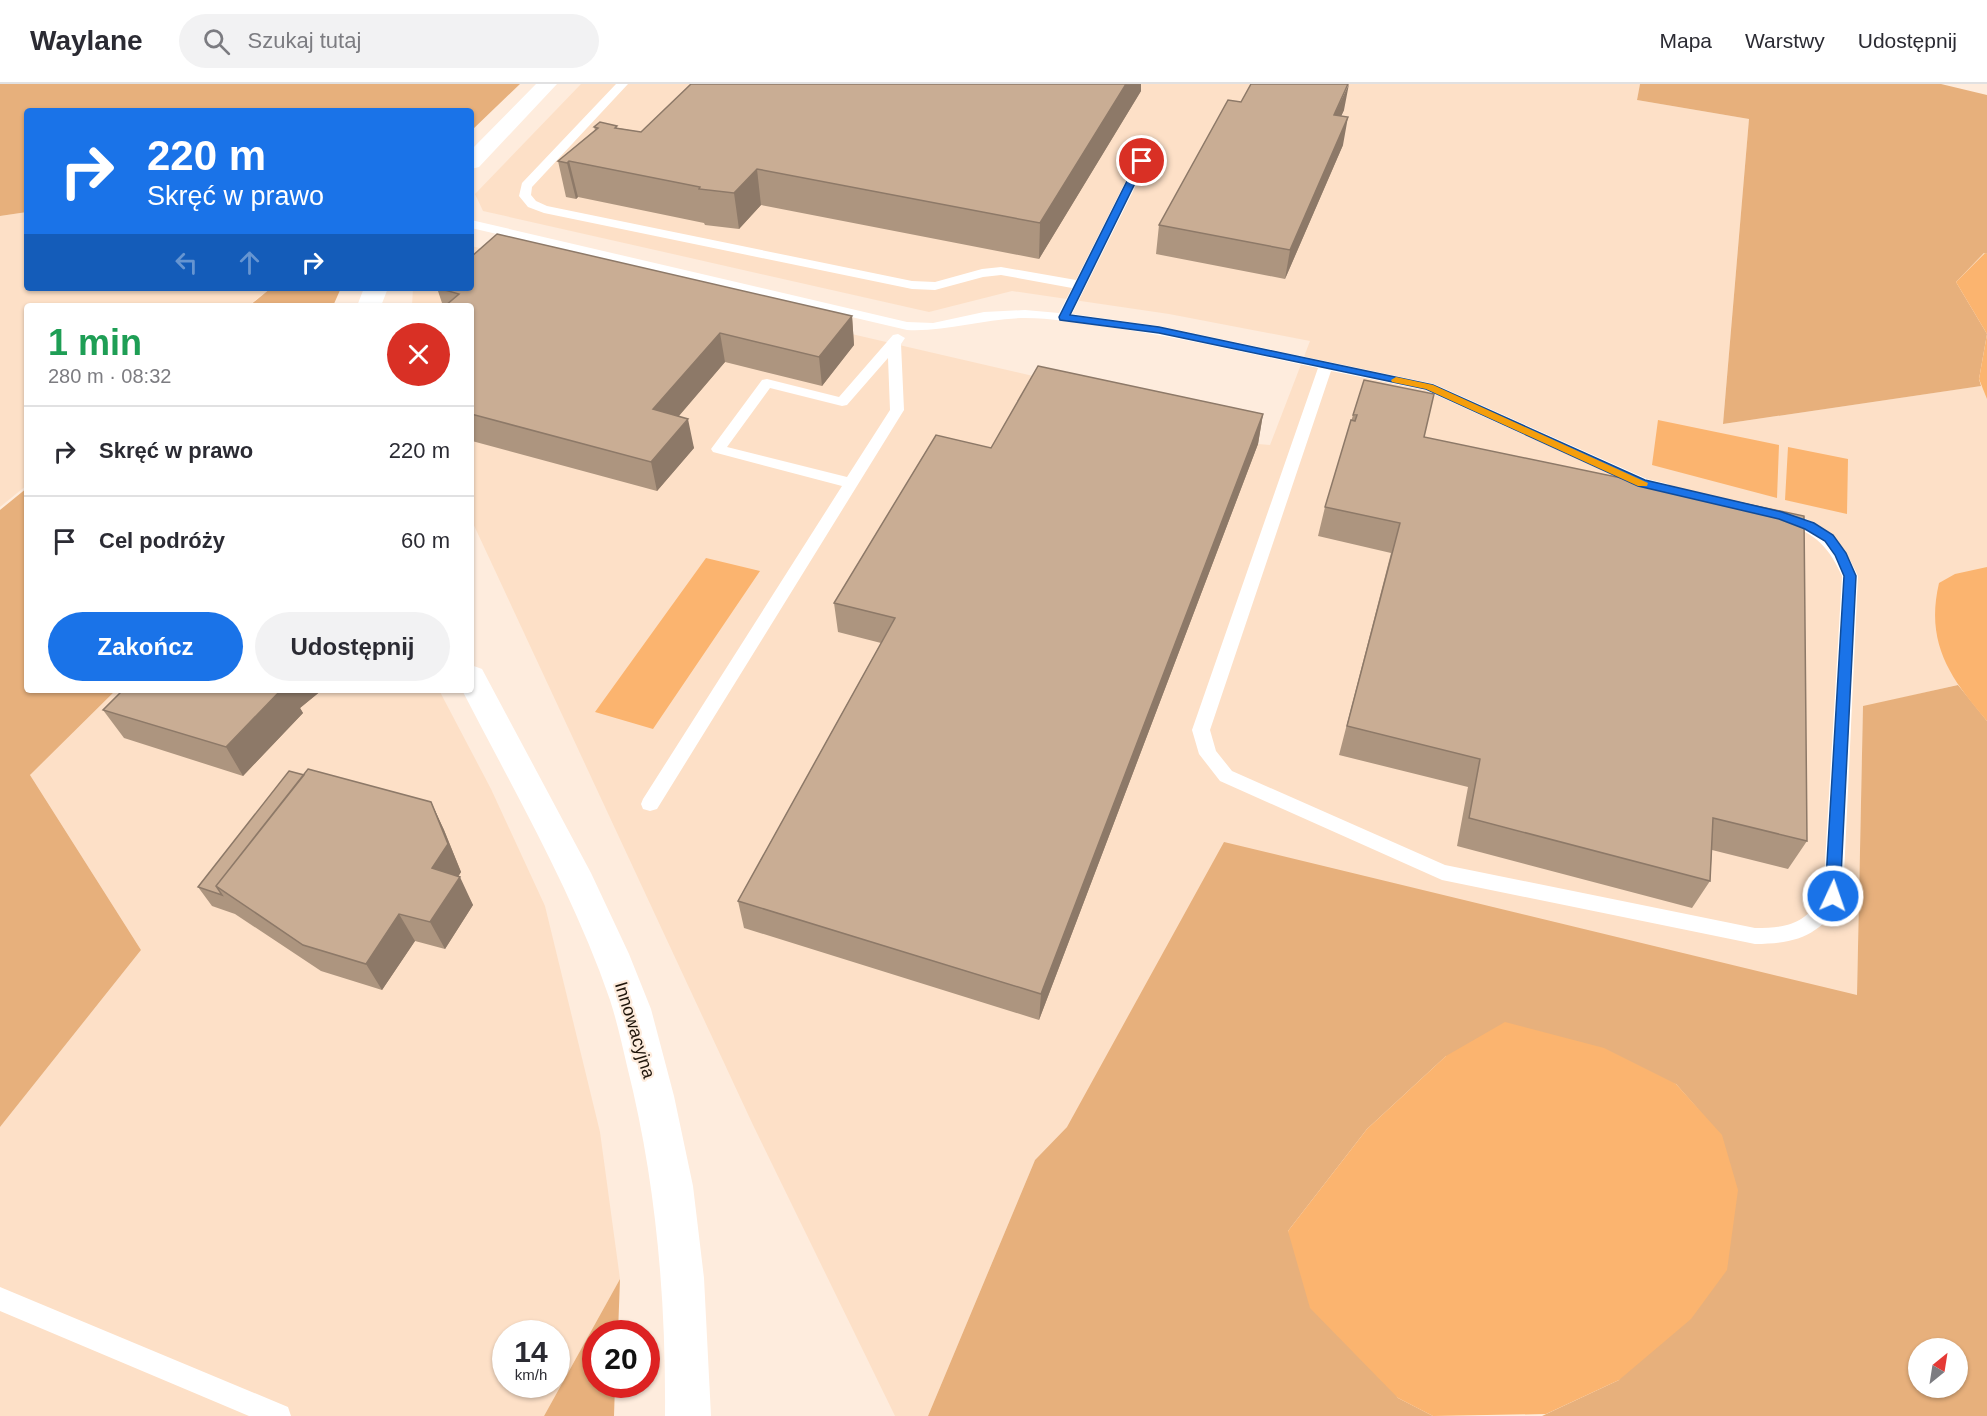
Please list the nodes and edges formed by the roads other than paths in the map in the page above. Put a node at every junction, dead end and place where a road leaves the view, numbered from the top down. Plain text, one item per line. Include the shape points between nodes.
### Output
1 (547, 84) edge
2 (622, 84) edge
3 (1152, 141) dead end
4 (474, 159) edge
5 (474, 225) edge
6 (1080, 285) junction
7 (1064, 317) junction
8 (907, 326) junction
9 (894, 344) junction
10 (1326, 366) junction
11 (851, 483) junction
12 (1677, 491) edge
13 (1770, 513) edge
14 (474, 682) edge
15 (650, 804) dead end
16 (0, 1299) edge
17 (279, 1416) edge
18 (688, 1416) edge

1 - 4 street
2 - 6 lane via 526,186 525,196 532,204 912,285 935,286 1001,271
3 - 6 lane
5 - 8 lane
6 - 7 lane
7 - 8 lane via 984,316 933,327
7 - 10 lane via 1159,330
8 - 9 lane
9 - 11 lane via 897,410
9 - 11 lane via 842,402 767,383 718,449
10 - 12 lane via 1429,387 1642,483
10 - 13 lane via 1201,730 1208,754 1226,776 1442,872 1755,936 1780,936 1805,928 1822,915 1833,896 1850,576 1829,538 1809,526
11 - 15 lane
14 - 18 street, Innowacyjna via 588,904 627,996 658,1106 678,1230 689,1363
16 - 17 lane

